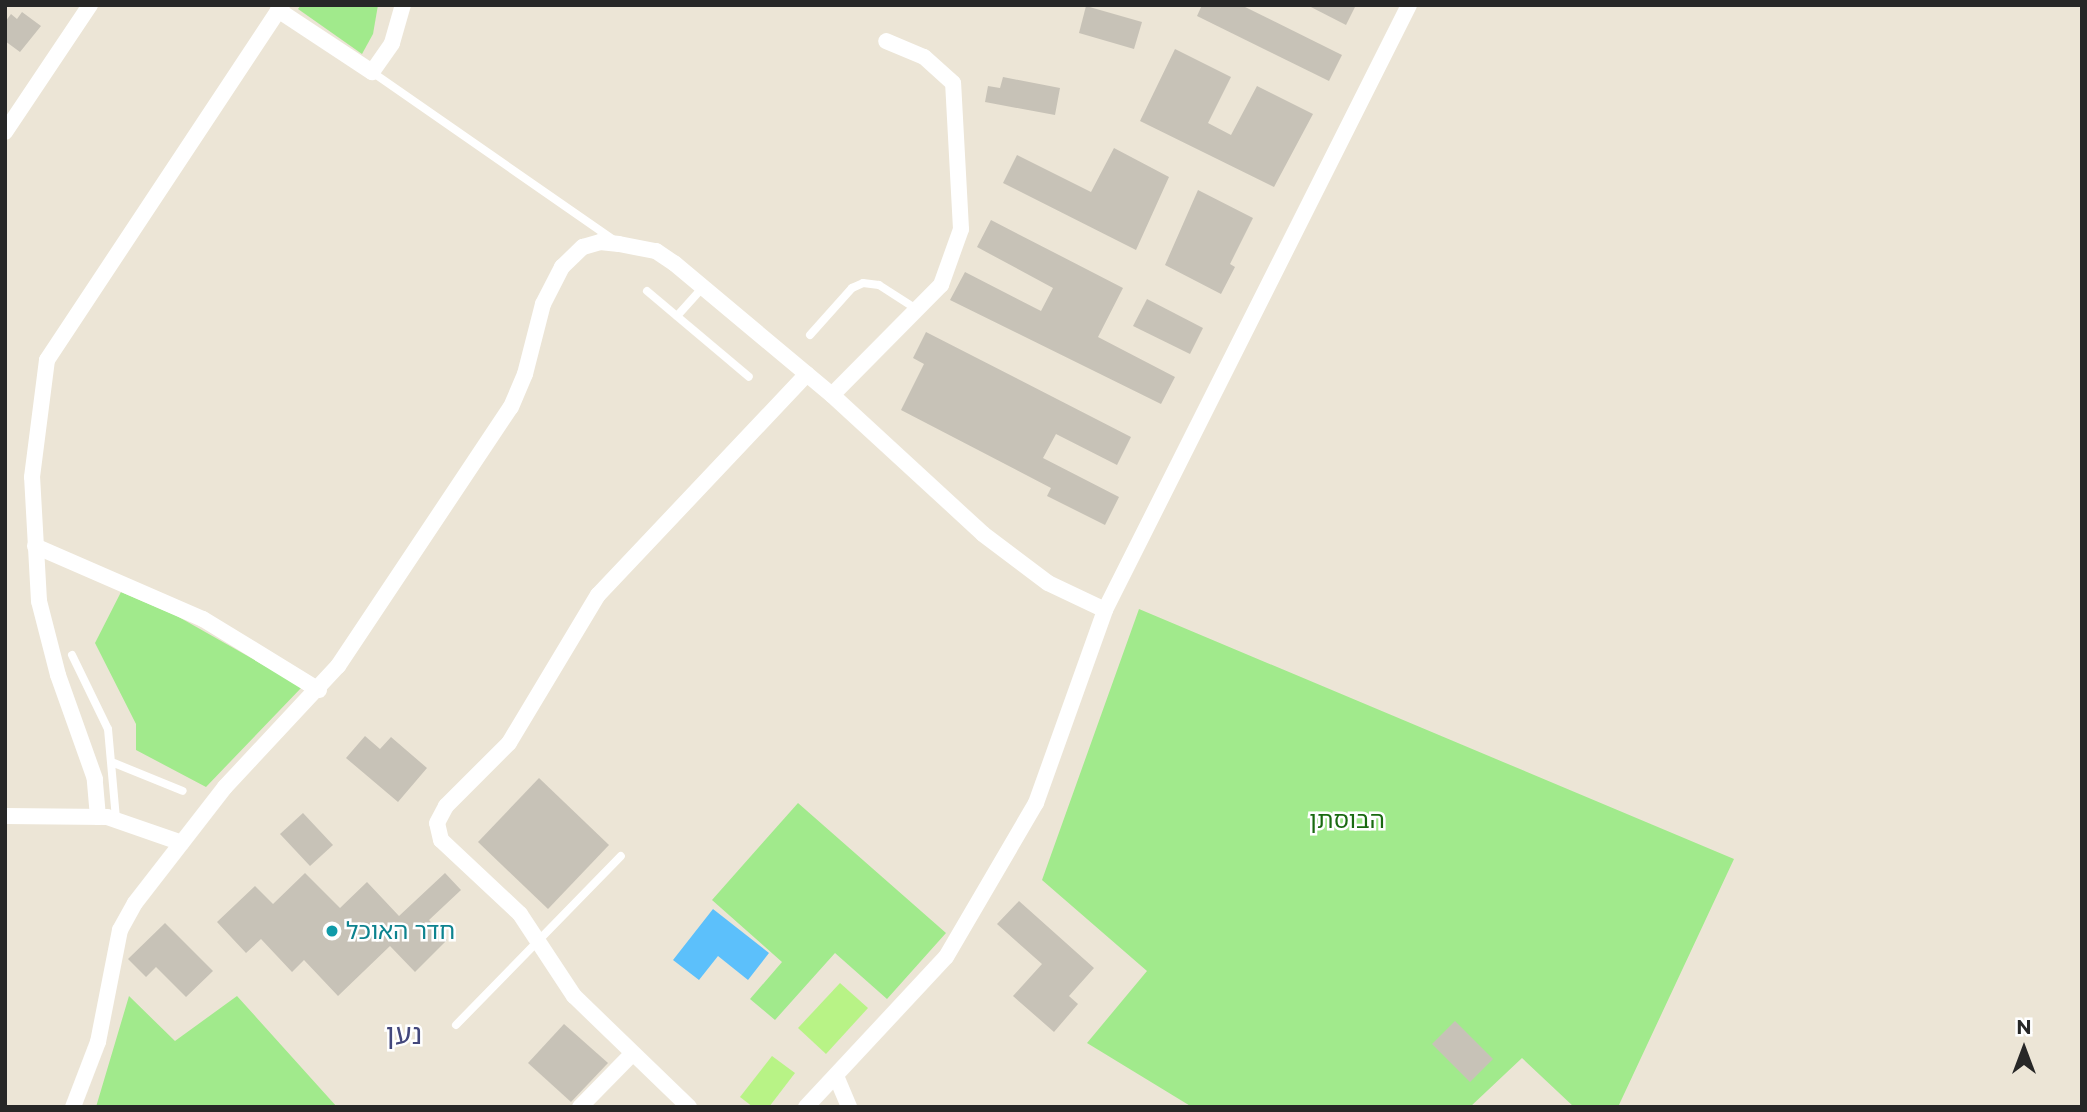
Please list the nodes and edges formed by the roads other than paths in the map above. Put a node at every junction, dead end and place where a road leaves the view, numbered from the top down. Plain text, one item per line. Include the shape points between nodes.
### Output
1 (90, 5) edge
2 (403, 5) edge
3 (1409, 5) edge
4 (280, 8) edge
5 (886, 41) dead end
6 (372, 72) junction
7 (5, 132) edge
8 (619, 244) junction
9 (704, 286) junction
10 (647, 291) dead end
11 (919, 311) junction
12 (677, 316) junction
13 (810, 335) dead end
14 (807, 373) junction
15 (750, 377) dead end
16 (832, 394) junction
17 (35, 546) junction
18 (1105, 610) junction
19 (72, 655) dead end
20 (319, 690) junction
21 (114, 763) junction
22 (183, 791) dead end
23 (5, 816) edge
24 (97, 817) junction
25 (116, 820) junction
26 (181, 843) junction
27 (621, 856) dead end
28 (538, 939) junction
29 (456, 1025) dead end
30 (632, 1054) junction
31 (836, 1076) junction
32 (73, 1107) edge
33 (580, 1107) edge
34 (690, 1107) edge
35 (806, 1107) edge
36 (849, 1107) edge

1 - 7 street
2 - 6 street via 393,43
3 - 18 street
4 - 6 street
4 - 17 street via 47,360 32,477
5 - 11 street via 940,68 953,83 957,99 961,229 941,285
6 - 8 lane
8 - 9 street via 656,251
8 - 20 street via 600,242 583,247 562,267 543,304 526,374 511,407
9 - 12 lane
9 - 14 street
10 - 12 lane
11 - 13 lane via 879,285 863,283 852,288
11 - 16 street
12 - 15 lane
14 - 16 street
14 - 28 street via 598,595 509,743 446,806 437,823 441,840 520,914
16 - 18 street via 983,534 1048,583
17 - 20 street via 203,619
17 - 24 street via 39,601 58,675 95,779
18 - 31 street via 1036,803 999,870 946,957
19 - 21 lane via 108,729
20 - 26 street via 225,787
21 - 22 lane
21 - 25 lane
23 - 24 street
24 - 25 street
25 - 26 street
26 - 32 street via 120,930 99,1042
27 - 28 lane
28 - 29 lane
28 - 30 street via 574,996
30 - 33 street
30 - 34 street
31 - 35 street
31 - 36 street

